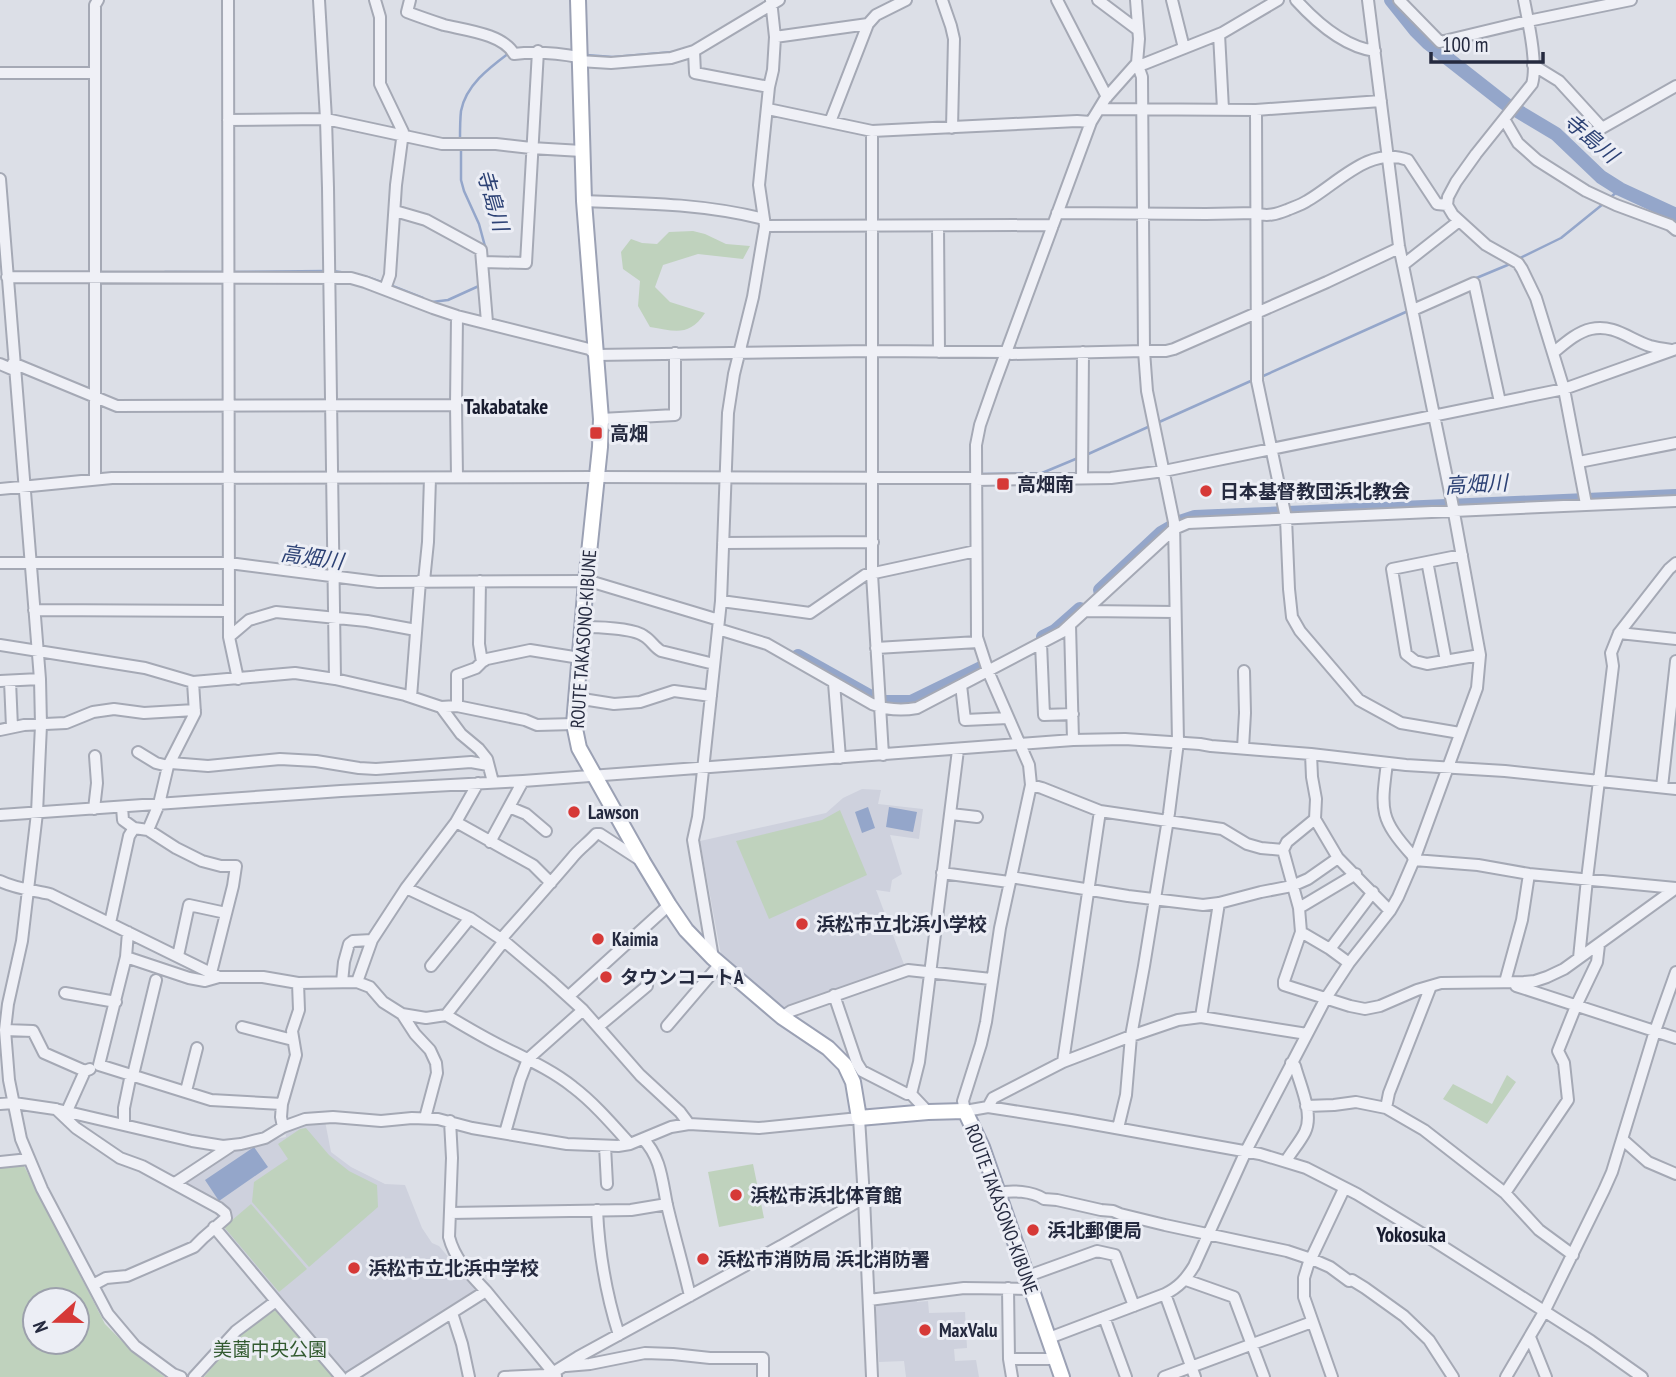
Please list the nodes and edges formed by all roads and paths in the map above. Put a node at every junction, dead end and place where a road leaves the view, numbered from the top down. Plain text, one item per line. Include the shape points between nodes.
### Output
1 (98, 0) edge
2 (228, 0) edge
3 (318, 0) edge
4 (375, 0) edge
5 (410, 0) edge
6 (578, 0) edge
7 (905, 0) edge
8 (942, 0) edge
9 (1057, 0) edge
10 (1098, 0) edge
11 (1136, 0) edge
12 (1172, 0) edge
13 (1278, 0) edge
14 (1296, 0) edge
15 (1368, 0) edge
16 (1399, 0) edge
17 (1524, 0) edge
18 (1631, 0) edge
19 (773, 2) edge
20 (1528, 21) junction
21 (869, 24) junction
22 (1138, 30) junction
23 (1219, 34) junction
24 (775, 37) junction
25 (1184, 48) junction
26 (538, 51) junction
27 (694, 51) junction
28 (1374, 51) junction
29 (579, 59) junction
30 (1138, 63) junction
31 (1534, 65) junction
32 (0, 73) edge
33 (96, 73) junction
34 (1676, 86) edge
35 (769, 87) junction
36 (1107, 97) junction
37 (1381, 101) junction
38 (1100, 108) junction
39 (768, 109) junction
40 (1142, 109) junction
41 (1223, 109) junction
42 (1256, 110) junction
43 (1504, 119) junction
44 (228, 120) junction
45 (326, 120) junction
46 (830, 122) junction
47 (1091, 122) junction
48 (953, 128) junction
49 (872, 131) junction
50 (403, 137) junction
51 (531, 148) junction
52 (582, 151) junction
53 (1388, 157) junction
54 (0, 179) edge
55 (583, 201) junction
56 (1447, 205) junction
57 (395, 211) junction
58 (1057, 213) junction
59 (1256, 213) junction
60 (1144, 215) junction
61 (1459, 221) junction
62 (765, 223) junction
63 (1053, 225) junction
64 (872, 226) junction
65 (937, 226) junction
66 (1676, 230) edge
67 (1399, 248) junction
68 (486, 262) junction
69 (1403, 265) junction
70 (95, 275) junction
71 (7, 277) junction
72 (228, 277) junction
73 (328, 277) junction
74 (386, 286) junction
75 (1413, 310) junction
76 (1256, 312) junction
77 (457, 316) junction
78 (487, 322) junction
79 (1674, 350) edge
80 (872, 351) junction
81 (1144, 351) junction
82 (738, 352) junction
83 (939, 352) junction
84 (1007, 352) junction
85 (1083, 352) junction
86 (675, 353) junction
87 (1553, 353) junction
88 (596, 355) junction
89 (0, 365) edge
90 (14, 367) junction
91 (1564, 389) junction
92 (96, 397) junction
93 (1500, 402) junction
94 (228, 405) junction
95 (331, 405) junction
96 (456, 405) junction
97 (1434, 415) junction
98 (601, 419) junction
99 (1676, 443) edge
100 (1272, 449) junction
101 (1579, 462) junction
102 (1164, 471) junction
103 (332, 477) junction
104 (457, 477) junction
105 (597, 477) junction
106 (725, 477) junction
107 (872, 477) junction
108 (975, 477) junction
109 (228, 478) junction
110 (430, 478) junction
111 (1082, 478) junction
112 (95, 479) junction
113 (25, 486) junction
114 (0, 489) edge
115 (1586, 501) junction
116 (1676, 501) edge
117 (1453, 507) junction
118 (1285, 515) junction
119 (1174, 526) junction
120 (873, 542) junction
121 (723, 543) junction
122 (976, 551) junction
123 (1462, 555) junction
124 (1429, 562) junction
125 (0, 563) edge
126 (1676, 563) edge
127 (31, 564) junction
128 (229, 566) junction
129 (872, 574) junction
130 (334, 581) junction
131 (586, 581) junction
132 (421, 583) junction
133 (480, 584) junction
134 (721, 601) junction
135 (34, 610) junction
136 (229, 611) junction
137 (1085, 611) junction
138 (1175, 612) junction
139 (334, 617) junction
140 (719, 624) junction
141 (1070, 625) junction
142 (582, 626) junction
143 (415, 630) junction
144 (1619, 633) junction
145 (229, 637) junction
146 (1676, 639) edge
147 (978, 642) junction
148 (1041, 643) junction
149 (0, 645) edge
150 (876, 649) junction
151 (37, 650) junction
152 (1480, 655) junction
153 (580, 658) junction
154 (1446, 661) junction
155 (1676, 661) edge
156 (482, 662) junction
157 (714, 664) junction
158 (988, 671) junction
159 (1244, 671) dead end
160 (40, 679) junction
161 (238, 679) junction
162 (335, 679) junction
163 (5, 681) edge
164 (192, 681) junction
165 (834, 683) junction
166 (961, 685) junction
167 (711, 696) junction
168 (411, 697) junction
169 (576, 698) junction
170 (457, 706) junction
171 (880, 707) junction
172 (441, 708) junction
173 (195, 710) junction
174 (1073, 714) junction
175 (1008, 718) junction
176 (41, 724) junction
177 (574, 724) junction
178 (12, 727) junction
179 (0, 730) edge
180 (1460, 733) junction
181 (1073, 740) junction
182 (1178, 742) junction
183 (1021, 745) junction
184 (1243, 748) junction
185 (958, 750) junction
186 (138, 752) dead end
187 (1311, 754) junction
188 (883, 755) junction
189 (95, 756) dead end
190 (840, 758) junction
191 (1387, 763) junction
192 (170, 765) junction
193 (488, 765) junction
194 (703, 767) junction
195 (1448, 767) junction
196 (594, 775) junction
197 (523, 781) junction
198 (1599, 781) junction
199 (493, 782) junction
200 (478, 783) junction
201 (1031, 785) junction
202 (1662, 787) junction
203 (1676, 789) edge
204 (159, 804) junction
205 (122, 807) junction
206 (509, 807) junction
207 (94, 808) junction
208 (1100, 811) junction
209 (37, 813) junction
210 (951, 814) junction
211 (0, 815) edge
212 (977, 817) dead end
213 (1315, 819) junction
214 (456, 822) junction
215 (1167, 822) junction
216 (134, 828) junction
217 (148, 830) junction
218 (547, 831) dead end
219 (490, 842) junction
220 (1283, 850) junction
221 (1338, 858) junction
222 (1414, 860) junction
223 (643, 862) junction
224 (942, 873) junction
225 (1356, 874) junction
226 (1529, 874) junction
227 (1010, 879) junction
228 (1587, 879) junction
229 (0, 881) edge
230 (551, 883) junction
231 (1292, 886) junction
232 (406, 888) junction
233 (1676, 888) edge
234 (28, 889) junction
235 (1089, 889) junction
236 (1373, 892) junction
237 (1154, 899) junction
238 (1219, 903) junction
239 (669, 905) junction
240 (1299, 908) junction
241 (1390, 911) junction
242 (226, 913) junction
243 (471, 918) junction
244 (110, 923) junction
245 (128, 932) junction
246 (1301, 932) junction
247 (372, 940) junction
248 (502, 940) junction
249 (1599, 945) junction
250 (1330, 949) junction
251 (178, 956) junction
252 (126, 957) junction
253 (1579, 958) junction
254 (716, 961) junction
255 (1349, 963) junction
256 (431, 967) dead end
257 (930, 972) junction
258 (1676, 972) edge
259 (215, 975) junction
260 (991, 979) junction
261 (156, 980) dead end
262 (342, 982) junction
263 (356, 982) junction
264 (1506, 982) junction
265 (298, 983) junction
266 (647, 986) dead end
267 (1431, 986) junction
268 (65, 993) dead end
269 (834, 995) junction
270 (569, 996) junction
271 (1326, 998) junction
272 (116, 1002) junction
273 (4, 1004) edge
274 (1576, 1006) junction
275 (583, 1010) junction
276 (402, 1014) junction
277 (446, 1014) junction
278 (782, 1017) junction
279 (1202, 1017) junction
280 (242, 1026) dead end
281 (667, 1026) dead end
282 (598, 1027) junction
283 (5, 1030) junction
284 (1655, 1031) junction
285 (1307, 1034) junction
286 (1131, 1036) junction
287 (1676, 1038) edge
288 (292, 1040) junction
289 (197, 1048) dead end
290 (528, 1059) junction
291 (1063, 1062) junction
292 (1292, 1063) junction
293 (99, 1065) junction
294 (85, 1071) junction
295 (132, 1074) junction
296 (186, 1091) junction
297 (911, 1094) junction
298 (14, 1103) junction
299 (0, 1104) edge
300 (282, 1104) junction
301 (1306, 1106) junction
302 (988, 1107) junction
303 (1386, 1108) junction
304 (61, 1110) junction
305 (965, 1111) junction
306 (929, 1112) junction
307 (425, 1118) junction
308 (859, 1118) junction
309 (450, 1121) junction
310 (124, 1124) junction
311 (689, 1124) junction
312 (283, 1127) junction
313 (1118, 1128) junction
314 (505, 1133) junction
315 (643, 1139) junction
316 (1622, 1139) junction
317 (630, 1143) junction
318 (232, 1145) junction
319 (605, 1146) junction
320 (1246, 1151) junction
321 (29, 1159) junction
322 (1286, 1161) junction
323 (0, 1162) edge
324 (1676, 1174) edge
325 (175, 1183) junction
326 (607, 1184) dead end
327 (1344, 1189) junction
328 (998, 1193) junction
329 (1505, 1193) junction
330 (863, 1198) junction
331 (667, 1204) junction
332 (597, 1210) junction
333 (450, 1213) junction
334 (214, 1227) junction
335 (1208, 1234) junction
336 (1573, 1255) junction
337 (1311, 1258) junction
338 (1185, 1280) junction
339 (1029, 1282) junction
340 (93, 1285) junction
341 (1008, 1288) junction
342 (486, 1292) junction
343 (1165, 1294) junction
344 (690, 1296) junction
345 (869, 1300) junction
346 (276, 1301) junction
347 (1135, 1306) junction
348 (1544, 1312) junction
349 (452, 1313) junction
350 (1104, 1317) junction
351 (1312, 1322) junction
352 (619, 1335) junction
353 (1530, 1337) junction
354 (1049, 1338) junction
355 (1252, 1345) junction
356 (1009, 1359) junction
357 (1056, 1359) junction
358 (558, 1372) edge
359 (1193, 1372) edge
360 (181, 1377) edge
361 (194, 1377) edge
362 (341, 1377) edge
363 (350, 1377) edge
364 (469, 1377) edge
365 (504, 1377) edge
366 (764, 1377) edge
367 (872, 1377) edge
368 (1012, 1377) edge
369 (1062, 1377) edge
370 (1126, 1377) edge
371 (1164, 1377) edge
372 (1264, 1377) edge
373 (1332, 1377) edge
374 (1453, 1377) edge
375 (1506, 1377) edge
376 (1546, 1377) edge
377 (1642, 1377) edge

1 - 33 street
2 - 44 street
3 - 45 street
4 - 50 street via 380,17 380,84
5 - 26 street via 407,12 502,41 513,51
6 - 29 main road, ROUTE TAKASONO-KIBUNE
7 - 21 street via 876,15
8 - 48 street via 954,39
9 - 36 street
10 - 22 street
11 - 22 street
12 - 25 street
13 - 23 street
14 - 28 street via 1340,38
15 - 28 street
16 - 20 street via 1440,43
17 - 20 street
18 - 20 street
19 - 24 street
19 - 27 street
20 - 31 street
21 - 24 street
21 - 46 street
22 - 30 street
23 - 25 street
23 - 41 street
24 - 35 street
25 - 30 street
26 - 29 street
26 - 51 street
27 - 29 street via 659,59
27 - 35 street via 695,73
28 - 37 street
29 - 52 main road, ROUTE TAKASONO-KIBUNE
30 - 36 street
30 - 40 street
31 - 34 street via 1559,81 1602,128
31 - 43 street via 1532,84
32 - 33 street
33 - 70 street
35 - 39 street
36 - 38 street
37 - 42 street
37 - 53 street
38 - 40 street
38 - 47 street
39 - 46 street
39 - 62 street via 760,185
40 - 41 street
40 - 60 street
41 - 42 street
42 - 59 street
43 - 56 street via 1456,182
43 - 66 street via 1527,152 1586,191
44 - 45 street
44 - 72 street
45 - 50 street
45 - 73 street
46 - 49 street
47 - 48 street
47 - 58 street
48 - 49 street
49 - 64 street
50 - 51 street via 442,144
50 - 57 street
51 - 52 street
51 - 68 street via 526,263
52 - 55 main road, ROUTE TAKASONO-KIBUNE
53 - 56 street via 1408,160 1437,204
53 - 59 street via 1364,163 1305,202 1279,213
53 - 67 street
54 - 71 street
55 - 62 street via 678,204 736,212
55 - 88 main road, ROUTE TAKASONO-KIBUNE
56 - 61 street
57 - 68 street via 426,220 481,250
57 - 74 street
58 - 60 street
58 - 63 street
59 - 60 street
59 - 76 street
60 - 81 street
61 - 69 street
61 - 87 street via 1518,263 1536,298
62 - 64 street
62 - 82 street via 753,298
63 - 65 street
63 - 84 street
64 - 65 street
64 - 80 street
65 - 83 street
67 - 69 street
67 - 76 street
68 - 78 street
69 - 75 street
70 - 71 street
70 - 72 street
70 - 92 street
71 - 90 street
72 - 73 street
72 - 94 street
73 - 74 street
73 - 95 street
74 - 77 street
75 - 93 street via 1474,283
75 - 97 street
76 - 81 street via 1174,349
76 - 100 street via 1257,381
77 - 78 street
77 - 96 street
78 - 88 street via 589,349
79 - 87 street via 1648,345 1614,329 1590,329
79 - 91 street
80 - 82 street
80 - 83 street
80 - 107 street
81 - 85 street
81 - 102 street via 1147,391
82 - 86 street
82 - 106 street via 728,413
83 - 84 street
84 - 85 street
84 - 108 street via 978,431
85 - 111 street
86 - 88 street
86 - 98 street via 675,415
87 - 91 street
88 - 98 main road, ROUTE TAKASONO-KIBUNE
89 - 90 street
90 - 92 street
90 - 113 street
91 - 93 street
91 - 101 street
92 - 94 street via 117,406
92 - 112 street
93 - 97 street
94 - 95 street
94 - 109 street
95 - 96 street
95 - 103 street
96 - 104 street
97 - 100 street
97 - 117 street
98 - 105 main road, ROUTE TAKASONO-KIBUNE
99 - 101 street
100 - 102 street
100 - 118 street
101 - 115 street
102 - 111 street
102 - 119 street
103 - 109 street
103 - 110 street
103 - 130 street
104 - 105 street
104 - 110 street
105 - 106 street
105 - 131 main road, ROUTE TAKASONO-KIBUNE
106 - 107 street
106 - 121 street
107 - 108 street
107 - 120 street
108 - 111 street
108 - 122 street
109 - 112 street
109 - 128 street
110 - 132 street
112 - 113 street
113 - 114 street
113 - 127 street
115 - 116 street
115 - 117 street
117 - 118 street
117 - 123 street
118 - 119 street
118 - 180 street via 1290,612 1300,631 1359,700 1401,723
119 - 137 street
119 - 138 street
120 - 121 street
120 - 129 street
121 - 134 street
122 - 129 street
122 - 147 street
123 - 124 street
123 - 152 street
124 - 154 street
124 - 154 street via 1392,569 1406,654 1427,664
125 - 127 street
126 - 144 street
127 - 128 street
127 - 135 street
128 - 130 street
128 - 136 street
129 - 134 street via 810,613
129 - 150 street
130 - 132 street
130 - 139 street
131 - 133 street
131 - 140 street
131 - 142 main road, ROUTE TAKASONO-KIBUNE
132 - 133 street
132 - 143 street
133 - 156 street
134 - 140 street
135 - 136 street
135 - 151 street
136 - 145 street
137 - 138 street
137 - 141 street
138 - 182 street
139 - 143 street
139 - 145 street via 272,612 249,620
139 - 162 street
140 - 157 street
140 - 165 street
141 - 148 street
141 - 174 street
142 - 153 main road, ROUTE TAKASONO-KIBUNE
142 - 157 street via 643,634 661,651
143 - 168 street
144 - 146 street
144 - 198 street via 1611,653
145 - 161 street
147 - 150 street
147 - 158 street
148 - 158 street
148 - 174 street via 1044,715
149 - 151 street
150 - 171 street
151 - 160 street
151 - 164 street via 145,668
152 - 154 street
152 - 180 street via 1477,688
153 - 156 street via 530,650
153 - 169 main road, ROUTE TAKASONO-KIBUNE
155 - 202 street
156 - 170 street via 457,675
157 - 167 street
158 - 166 street
158 - 175 street
159 - 184 street
160 - 163 street
160 - 176 street
161 - 162 street via 295,673
161 - 164 street
162 - 168 street
163 - 178 street
164 - 173 street
165 - 171 street
165 - 190 street
166 - 171 street via 917,708
166 - 175 street via 965,720
167 - 169 street via 674,691 640,702 614,704
167 - 194 street
168 - 172 street
169 - 177 main road, ROUTE TAKASONO-KIBUNE
170 - 172 street
170 - 177 street via 537,725
171 - 188 street
172 - 193 street
173 - 176 street via 144,713 114,709 66,723
173 - 192 street
174 - 181 street
175 - 183 street
176 - 178 street
176 - 209 street
177 - 196 main road, ROUTE TAKASONO-KIBUNE via 579,748
178 - 179 street
180 - 195 street
181 - 182 street
181 - 183 street
182 - 184 street
182 - 215 street
183 - 185 street
183 - 201 street
184 - 187 street
185 - 188 street
185 - 210 street
186 - 192 street
187 - 191 street
187 - 213 street
188 - 190 street
189 - 207 street
190 - 194 street
191 - 195 street
191 - 222 street via 1382,804 1391,828
192 - 193 street via 280,759 368,768
192 - 204 street
193 - 199 street
194 - 196 street
194 - 254 street via 693,840
195 - 198 street
195 - 222 street
196 - 197 street
196 - 223 main road, ROUTE TAKASONO-KIBUNE
197 - 199 street
197 - 206 street
198 - 202 street
198 - 228 street
199 - 200 street
200 - 204 street
200 - 214 street
201 - 208 street
201 - 227 street
202 - 203 street
204 - 205 street
204 - 217 street
205 - 207 street
205 - 216 street via 123,820
206 - 218 street
206 - 219 street
207 - 209 street
208 - 215 street
208 - 235 street
209 - 211 street
209 - 234 street
210 - 212 street
210 - 224 street
213 - 220 street
213 - 221 street
214 - 219 street
214 - 232 street
215 - 220 street via 1222,829 1247,845
215 - 237 street
216 - 217 street
216 - 244 street
217 - 242 street via 202,861 236,866
219 - 230 street via 533,865
220 - 231 street
221 - 225 street
221 - 231 street
222 - 226 street
222 - 241 street
223 - 230 street via 598,833
223 - 239 main road, ROUTE TAKASONO-KIBUNE
224 - 227 street
224 - 257 street
225 - 236 street
225 - 240 street
226 - 228 street
226 - 264 street
227 - 235 street
227 - 260 street
228 - 233 street
228 - 253 street
229 - 234 street
230 - 248 street
231 - 238 street
231 - 240 street
232 - 243 street
232 - 247 street
233 - 249 street
234 - 244 street via 50,894
234 - 273 street via 22,941
235 - 237 street
235 - 291 street
236 - 241 street
236 - 250 street
237 - 238 street via 1191,905
237 - 286 street
238 - 279 street
239 - 254 main road, ROUTE TAKASONO-KIBUNE
239 - 270 street
240 - 246 street
241 - 255 street
242 - 251 street via 189,905
242 - 259 street
243 - 248 street
243 - 256 street
244 - 245 street
245 - 251 street
245 - 252 street
246 - 250 street
246 - 271 street via 1284,985
247 - 262 street via 349,944
247 - 263 street
248 - 270 street
248 - 277 street
249 - 253 street
249 - 274 street via 1597,962
250 - 255 street
251 - 259 street
252 - 259 street via 189,978 205,981
252 - 272 street
253 - 264 street via 1548,977
254 - 278 main road, ROUTE TAKASONO-KIBUNE
254 - 281 street
255 - 271 street
257 - 260 street
257 - 269 street via 908,970
257 - 297 street
258 - 284 street
259 - 265 street
260 - 305 street via 981,1044 963,1101
261 - 295 street
262 - 263 street
262 - 265 street
263 - 276 street via 370,987
264 - 267 street
264 - 274 street
265 - 288 street via 299,1010
266 - 282 street
267 - 271 street via 1371,1009
267 - 303 street
268 - 272 street
269 - 278 street
269 - 297 street via 862,1071
270 - 275 street
271 - 285 street
272 - 293 street
273 - 283 street
274 - 284 street
274 - 329 street via 1558,1051 1568,1100
275 - 282 street
275 - 290 street
276 - 277 street via 426,1018
276 - 307 street via 436,1063
277 - 290 street
278 - 308 main road, ROUTE TAKASONO-KIBUNE via 845,1065 855,1089
279 - 285 street
279 - 286 street
280 - 288 street
282 - 311 street
283 - 294 street via 33,1031 44,1053
283 - 298 street
284 - 287 street
284 - 316 street
285 - 292 street
286 - 291 street
286 - 313 street
288 - 300 street via 296,1055
289 - 296 street
290 - 314 street
290 - 317 street via 571,1085
291 - 302 street via 993,1098
292 - 301 street
292 - 320 street
293 - 294 street
293 - 295 street
294 - 304 street
295 - 296 street
295 - 310 street
296 - 300 street via 211,1100
297 - 306 street
298 - 299 street
298 - 304 street
298 - 321 street
300 - 312 street
301 - 303 street via 1356,1102
301 - 322 street via 1305,1132
302 - 305 street
302 - 313 street
303 - 329 street via 1424,1130
304 - 310 street
304 - 325 street via 76,1128 110,1151
305 - 306 main road, ROUTE TAKASONO-KIBUNE
305 - 328 main road, ROUTE TAKASONO-KIBUNE
306 - 308 main road, ROUTE TAKASONO-KIBUNE
307 - 309 street
307 - 312 street via 333,1117 305,1119
308 - 311 street via 759,1128
308 - 330 street
309 - 314 street
309 - 333 street
310 - 318 street via 192,1141
311 - 315 street
312 - 318 street via 265,1138
313 - 320 street
314 - 319 street
315 - 317 street
315 - 331 street via 652,1147 662,1171
316 - 324 street via 1648,1163
316 - 336 street via 1612,1172
317 - 319 street
318 - 325 street
319 - 326 street
320 - 322 street
320 - 335 street
321 - 323 street
321 - 340 street
322 - 327 street
325 - 334 street via 225,1213
327 - 337 street
327 - 348 street
328 - 335 street via 1024,1192
328 - 339 main road, ROUTE TAKASONO-KIBUNE
329 - 336 street via 1539,1230
330 - 344 street
330 - 345 street
331 - 332 street
331 - 344 street
332 - 333 street
332 - 352 street via 605,1284
333 - 342 street via 452,1249
334 - 340 street via 194,1247 127,1276
334 - 346 street
335 - 337 street
335 - 338 street
336 - 348 street
337 - 351 street via 1303,1289
337 - 374 street via 1404,1316 1429,1340
338 - 343 street
338 - 355 street via 1234,1297
339 - 341 street
339 - 347 street via 1097,1251 1115,1255
339 - 354 main road, ROUTE TAKASONO-KIBUNE
340 - 360 street via 108,1314 135,1346
341 - 345 street via 964,1287
341 - 356 street
342 - 349 street
342 - 358 street
343 - 347 street
343 - 359 street
344 - 352 street
345 - 367 street
346 - 361 street via 236,1331
346 - 362 street
347 - 350 street
348 - 353 street
348 - 377 street
349 - 363 street
349 - 364 street
350 - 354 street
350 - 370 street
351 - 355 street
351 - 373 street
352 - 358 street
353 - 375 street
353 - 376 street
354 - 357 main road, ROUTE TAKASONO-KIBUNE
355 - 359 street
355 - 372 street
356 - 357 street
356 - 368 street
357 - 369 main road, ROUTE TAKASONO-KIBUNE
358 - 365 street
358 - 366 street via 645,1353 763,1358
359 - 371 street

